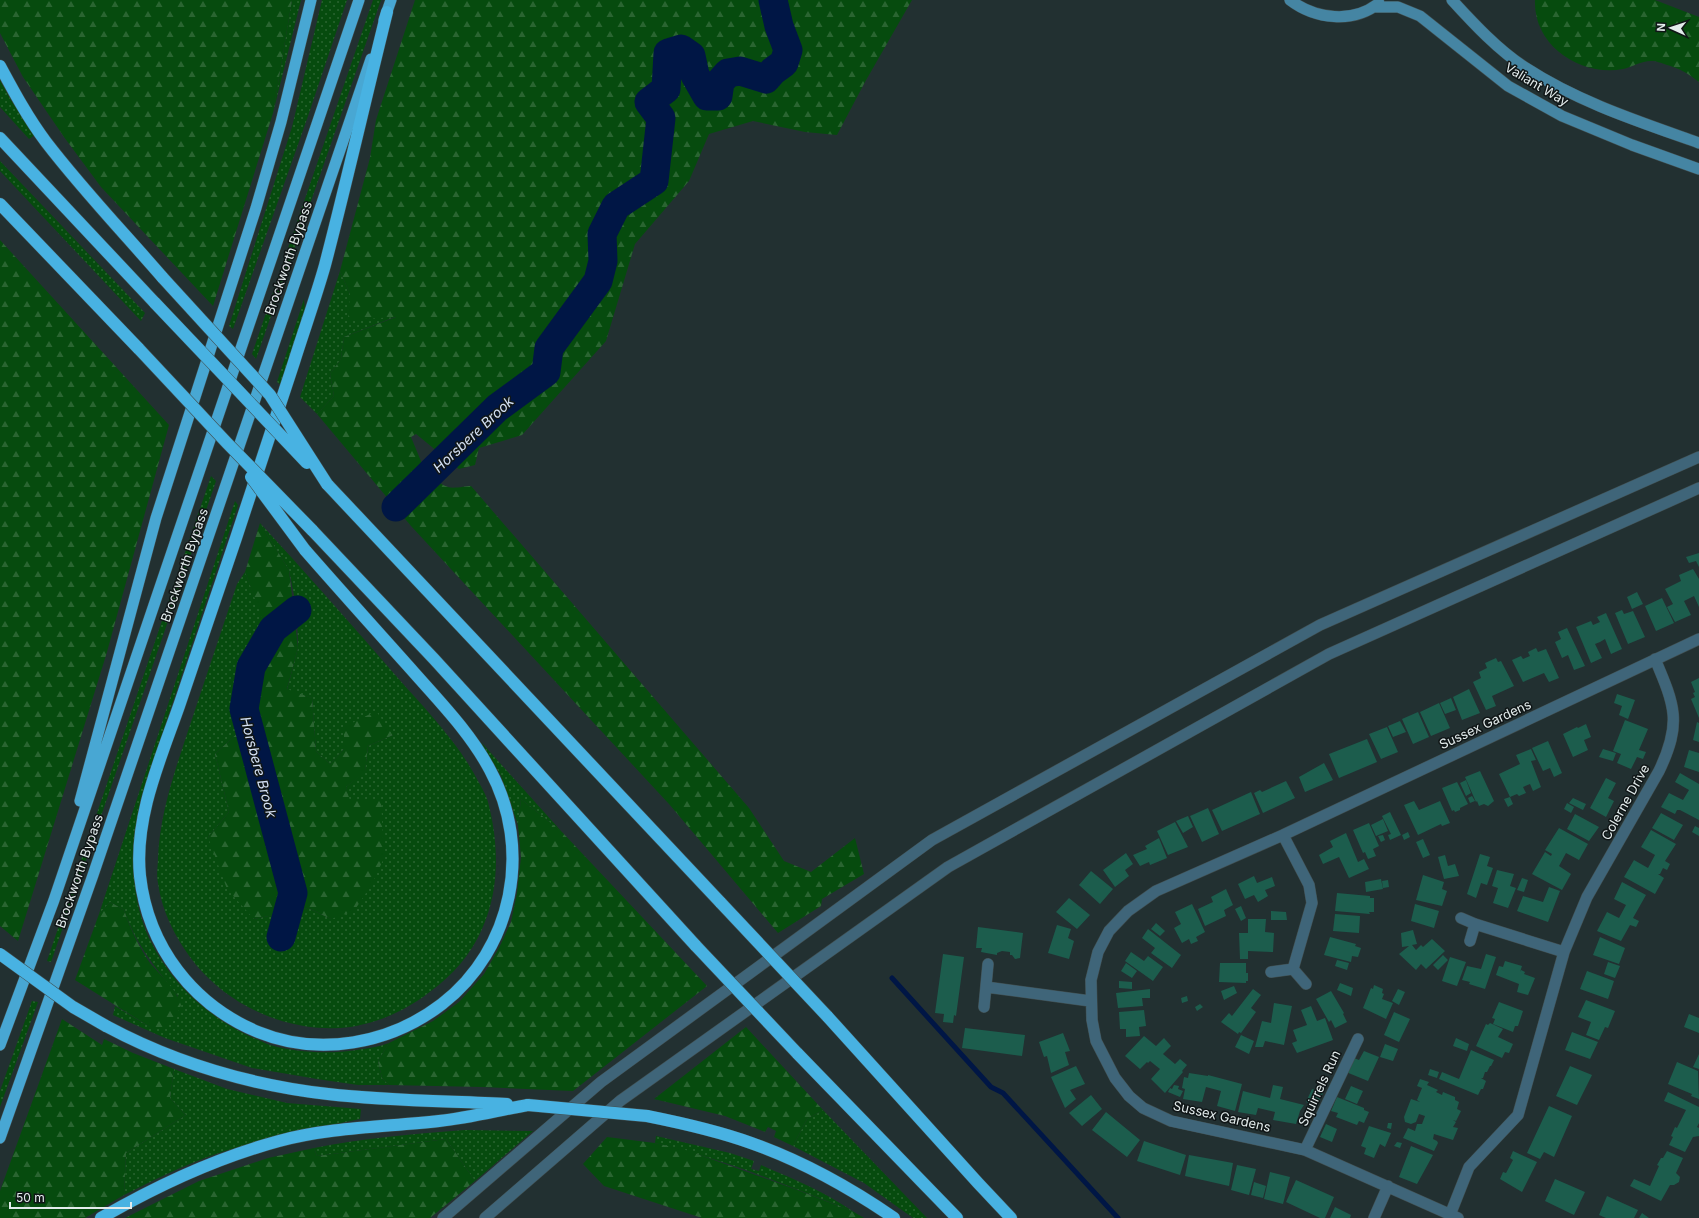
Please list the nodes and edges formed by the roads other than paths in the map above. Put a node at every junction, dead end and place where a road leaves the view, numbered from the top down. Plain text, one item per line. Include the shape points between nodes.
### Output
1 (311, 0) edge
2 (359, 0) edge
3 (391, 0) edge
4 (1290, 0) edge
5 (1383, 0) edge
6 (1452, 0) edge
7 (1373, 8) junction
8 (387, 12) junction
9 (0, 66) edge
10 (0, 138) edge
11 (1699, 143) edge
12 (1699, 169) edge
13 (0, 204) edge
14 (227, 443) junction
15 (1699, 457) edge
16 (327, 484) junction
17 (1699, 488) edge
18 (1699, 638) edge
19 (1654, 659) junction
20 (1283, 836) junction
21 (54, 900) junction
22 (1461, 918) dead end
23 (1475, 924) junction
24 (1470, 941) dead end
25 (1564, 952) junction
26 (0, 954) edge
27 (988, 964) dead end
28 (1293, 969) junction
29 (1271, 972) dead end
30 (1306, 984) dead end
31 (986, 987) junction
32 (1090, 1001) junction
33 (984, 1007) dead end
34 (1358, 1039) dead end
35 (0, 1045) edge
36 (528, 1105) junction
37 (0, 1138) edge
38 (1306, 1150) junction
39 (1388, 1186) junction
40 (1454, 1216) edge
41 (101, 1218) edge
42 (443, 1218) edge
43 (485, 1218) edge
44 (894, 1218) edge
45 (957, 1218) edge
46 (1011, 1218) edge
47 (1374, 1218) edge

1 - 21 highway via 281,122 258,201 156,518
2 - 21 highway, Brockworth Bypass
3 - 8 highway, Brockworth Bypass
4 - 7 main road via 1301,8 1325,16 1350,16
5 - 7 main road
6 - 11 main road, Valiant Way via 1481,32 1525,68 1569,92 1636,121
7 - 12 main road, Valiant Way via 1398,7 1420,16 1508,86 1562,116
8 - 14 highway, bridge via 324,269 232,550 156,772 144,813 140,852 140,876 152,925 173,966 201,997 239,1022 281,1040 304,1044 348,1044 386,1035 423,1018 448,1000 478,968 491,948 506,913 511,889 512,837 499,788 488,766 458,722 305,550
8 - 37 highway, Brockworth Bypass via 93,876
9 - 16 highway, bridge via 45,141 163,278 270,395
10 - 16 highway, bridge
13 - 14 highway, bridge
14 - 45 highway, bridge via 434,659 696,946
15 - 42 street via 1320,625 932,840 601,1082
16 - 46 highway, bridge via 721,903
17 - 43 street via 1329,654 948,867 620,1101
18 - 19 street, Sussex Gardens
19 - 20 street, Sussex Gardens
19 - 25 street, Colerne Drive via 1670,696 1674,714 1674,729 1668,752 1587,897
20 - 28 street via 1309,885 1312,902
20 - 32 street, Sussex Gardens via 1156,891 1128,911 1109,931 1098,952 1091,980
21 - 35 highway, Brockworth Bypass
22 - 23 street
23 - 24 street
23 - 25 street
25 - 40 street, Colerne Drive via 1518,1115 1469,1168
26 - 36 highway, bridge via 73,1007 130,1039 174,1058 234,1077 329,1094
27 - 31 street
28 - 29 street
28 - 30 street
31 - 32 street
31 - 33 street
32 - 38 street, Sussex Gardens via 1096,1041 1115,1078 1129,1096 1143,1108 1171,1121
34 - 38 street, Squirrels Run
36 - 41 highway via 440,1121 327,1131 280,1140 193,1170 156,1187
36 - 44 highway, bridge via 647,1116 750,1142 825,1176 862,1196
38 - 39 street, Sussex Gardens
39 - 40 street, Sussex Gardens
39 - 47 street

